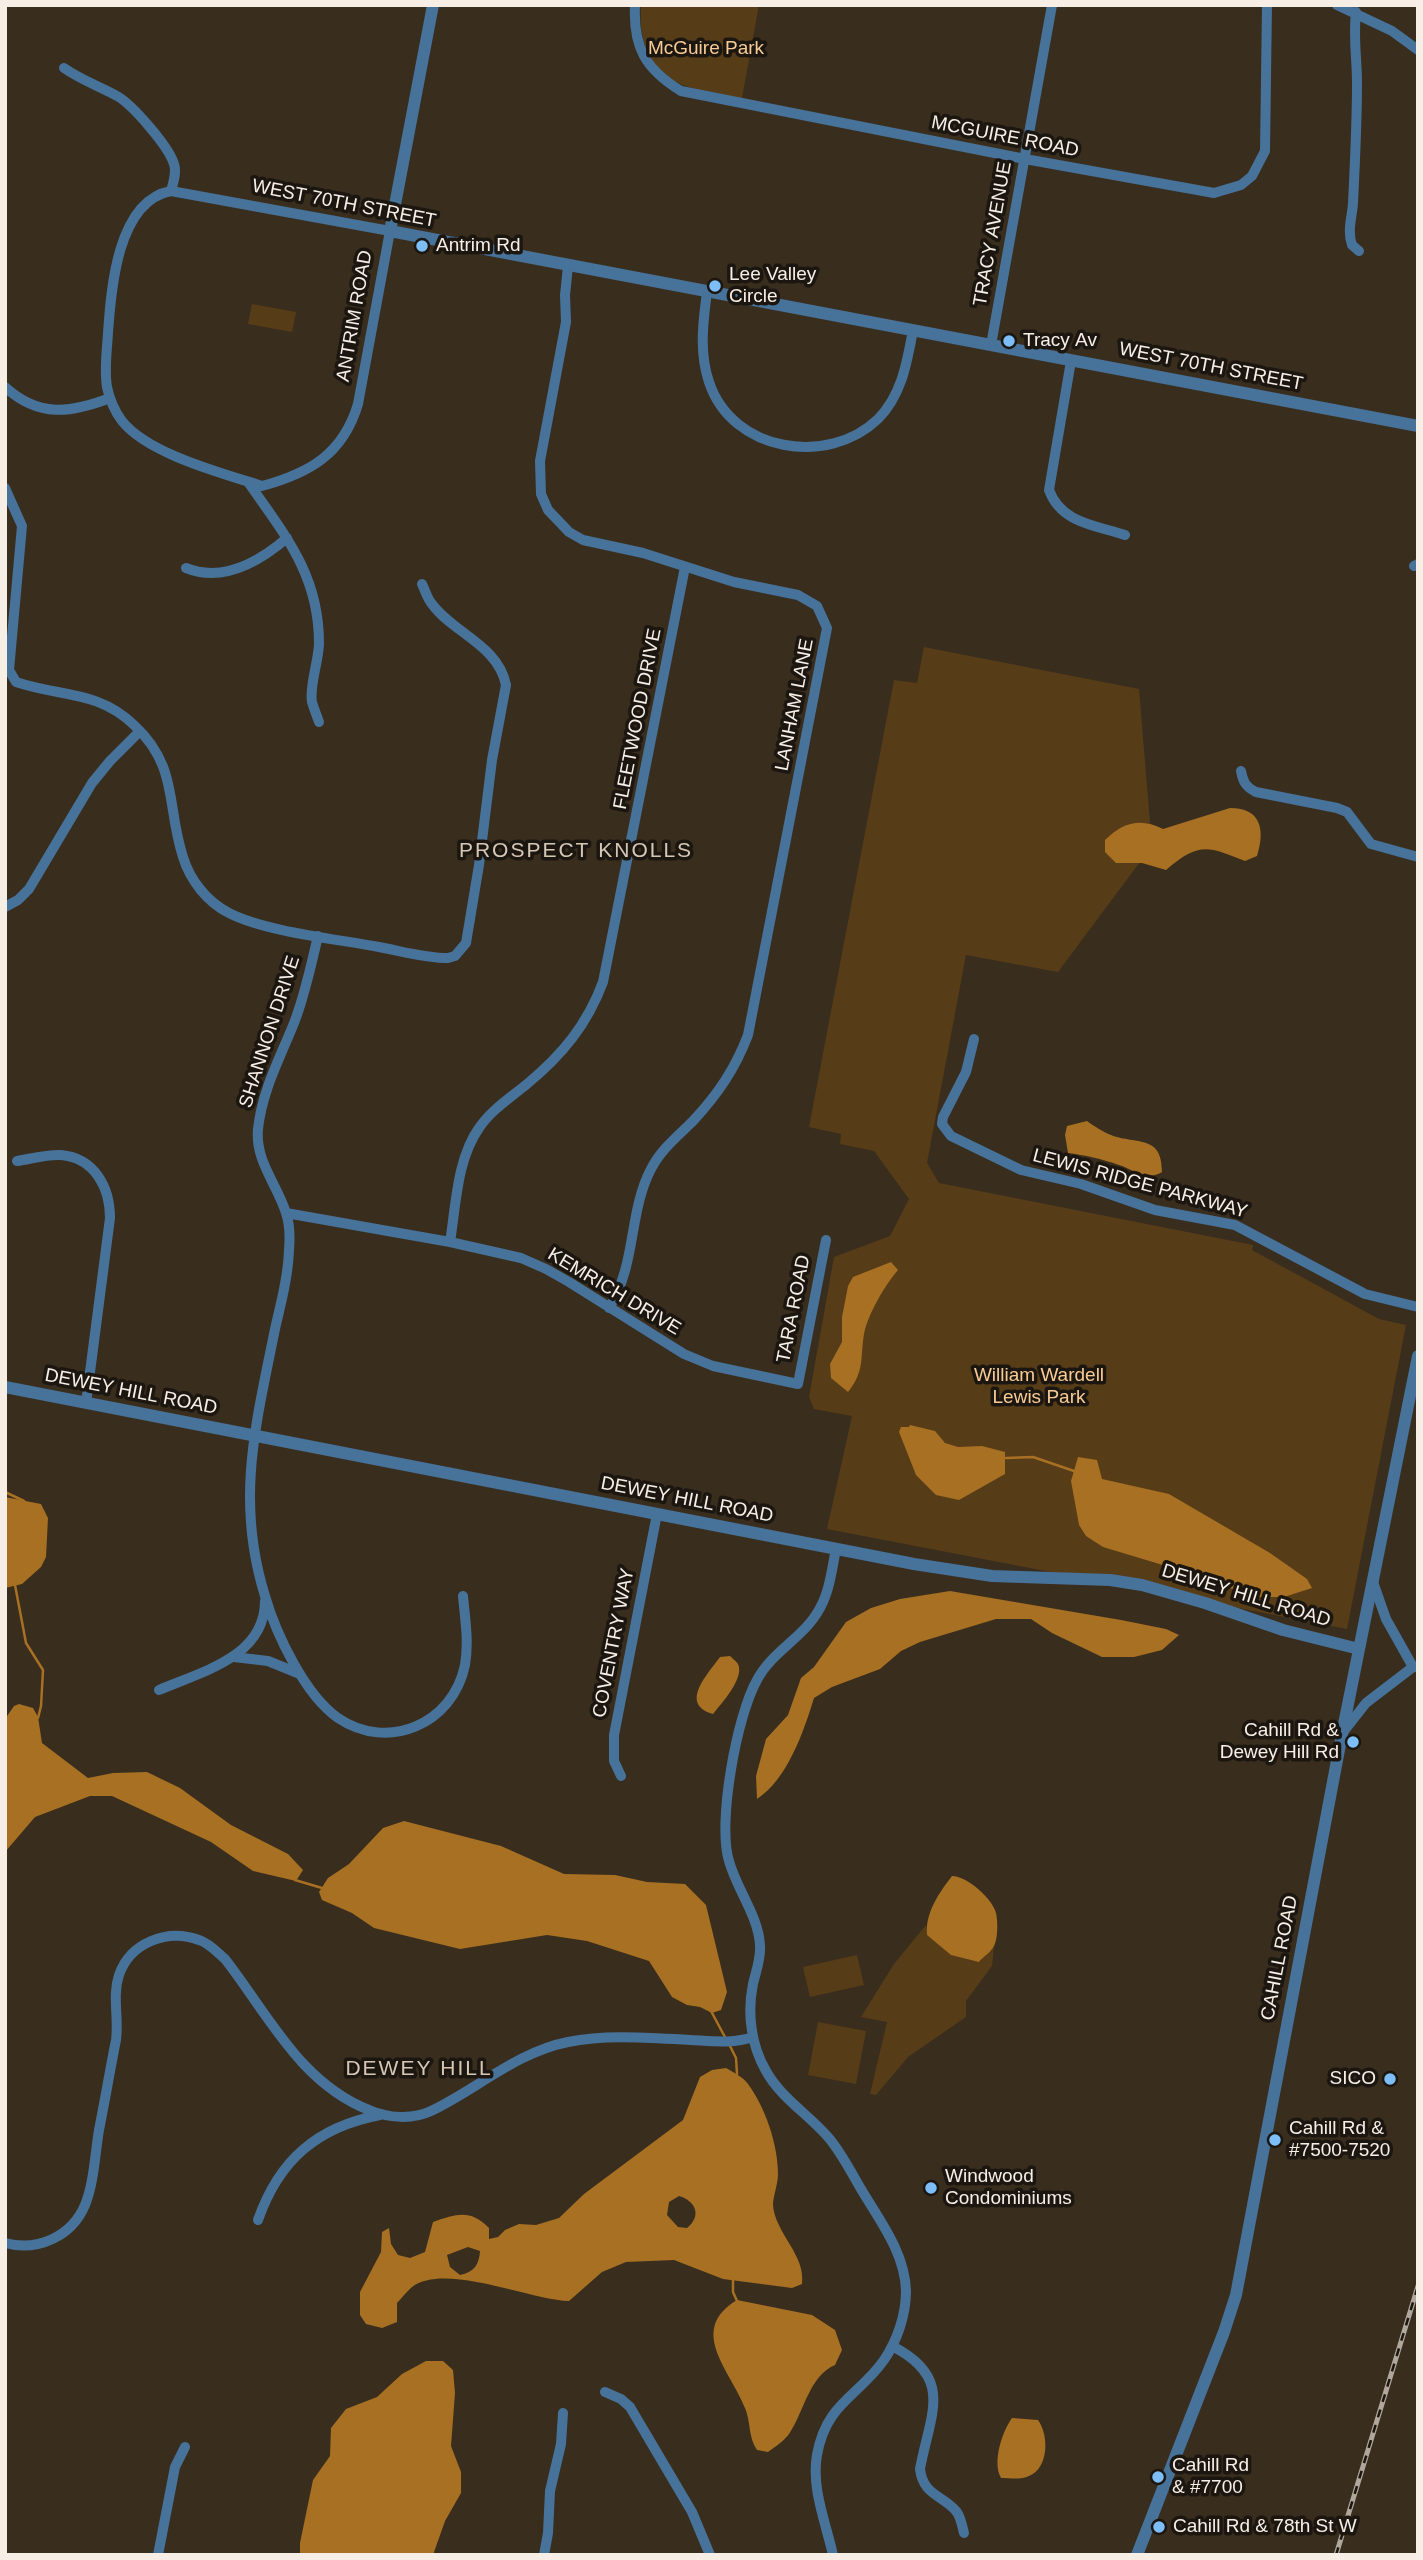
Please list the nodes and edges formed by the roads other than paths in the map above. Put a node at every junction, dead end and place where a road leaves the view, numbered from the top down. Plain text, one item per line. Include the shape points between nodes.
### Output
1 (433, 5) edge
2 (635, 5) edge
3 (1052, 5) edge
4 (1266, 5) edge
5 (1338, 5) edge
6 (1356, 12) junction
7 (1418, 50) edge
8 (64, 68) dead end
9 (1025, 159) junction
10 (171, 191) junction
11 (390, 231) junction
12 (1359, 251) dead end
13 (569, 266) junction
14 (707, 292) junction
15 (913, 330) junction
16 (991, 345) junction
17 (1071, 361) junction
18 (5, 387) edge
19 (110, 398) junction
20 (1418, 426) edge
21 (248, 481) junction
22 (5, 488) edge
23 (1125, 536) dead end
24 (287, 538) junction
25 (685, 567) junction
26 (186, 568) dead end
27 (422, 583) dead end
28 (319, 722) dead end
29 (140, 731) junction
30 (1241, 771) dead end
31 (1418, 857) edge
32 (5, 907) edge
33 (318, 936) junction
34 (974, 1039) dead end
35 (18, 1161) dead end
36 (286, 1213) junction
37 (825, 1240) dead end
38 (450, 1242) junction
39 (1418, 1307) edge
40 (609, 1308) junction
41 (1418, 1356) edge
42 (798, 1384) joint
43 (5, 1387) edge
44 (86, 1403) junction
45 (254, 1436) junction
46 (657, 1514) junction
47 (836, 1549) junction
48 (1372, 1578) junction
49 (463, 1596) dead end
50 (265, 1597) junction
51 (1359, 1649) junction
52 (234, 1657) junction
53 (1415, 1667) edge
54 (301, 1674) junction
55 (159, 1690) dead end
56 (1342, 1734) junction
57 (621, 1776) dead end
58 (753, 2037) junction
59 (381, 2115) junction
60 (258, 2221) dead end
61 (5, 2243) edge
62 (892, 2346) junction
63 (605, 2392) dead end
64 (563, 2413) dead end
65 (185, 2447) dead end
66 (964, 2533) dead end
67 (158, 2555) edge
68 (544, 2555) edge
69 (710, 2555) edge
70 (833, 2555) edge
71 (1137, 2555) edge

1 - 11 street, ANTRIM ROAD
2 - 9 street, MCGUIRE ROAD via 643,56 666,82 681,91
3 - 9 street, TRACY AVENUE
4 - 9 street, MCGUIRE ROAD via 1265,151 1252,176 1241,185 1200,192
5 - 6 street
6 - 7 street
6 - 12 street via 1356,133 1349,229 1352,245
8 - 10 street via 117,96 141,117 174,163
9 - 16 street, TRACY AVENUE
10 - 11 street, WEST 70TH STREET
10 - 19 street via 146,203 115,265 106,370
11 - 13 street, WEST 70TH STREET
11 - 21 street, ANTRIM ROAD via 358,404 345,436 320,462 262,486
13 - 14 street, WEST 70TH STREET
13 - 25 street, LANHAM LANE via 566,322 540,461 541,494 557,521 583,541
14 - 15 street, WEST 70TH STREET
14 - 15 street via 702,346 709,386 733,419 766,440 786,446 828,446 864,430 879,417 902,382
15 - 16 street, WEST 70TH STREET
16 - 17 street, WEST 70TH STREET
17 - 20 street, WEST 70TH STREET
17 - 23 street via 1049,490 1061,511
18 - 19 street via 30,404 64,411
19 - 21 street via 121,420 145,442
21 - 24 street
22 - 29 street via 22,526 9,670 16,682 99,701
24 - 26 street via 238,569 208,574
24 - 28 street via 306,571 319,621 312,699
25 - 38 street, FLEETWOOD DRIVE via 603,982 594,1007 564,1050 478,1129 464,1164
25 - 40 street, LANHAM LANE via 798,595 817,606 827,628 748,1035 726,1083 651,1168 627,1269
27 - 33 street, SHANNON DRIVE via 432,604 492,657 506,685 466,943 456,956 440,958
29 - 32 street via 92,783 29,889
29 - 33 street via 169,779 182,856 199,888 220,907 245,920
30 - 31 street via 1248,788 1256,792 1347,812 1371,844
33 - 36 street, SHANNON DRIVE via 303,997 268,1083 258,1131 264,1166
34 - 39 street, LEWIS RIDGE PARKWAY via 966,1072 943,1117 951,1136 1021,1170 1081,1184 1155,1210 1235,1225 1365,1294
35 - 44 street via 61,1155 75,1159 89,1165 107,1188 110,1217
36 - 38 street, KEMRICH DRIVE
36 - 45 street, SHANNON DRIVE via 286,1275
37 - 42 street, TARA ROAD
38 - 40 street, KEMRICH DRIVE via 521,1258
40 - 42 street, KEMRICH DRIVE via 684,1354 713,1366
41 - 48 street, CAHILL ROAD
43 - 44 street, DEWEY HILL ROAD
44 - 45 street, DEWEY HILL ROAD
45 - 46 street, DEWEY HILL ROAD
45 - 50 street, SHANNON DRIVE via 250,1508
46 - 47 street, DEWEY HILL ROAD
46 - 57 street, COVENTRY WAY via 614,1735 614,1761
47 - 51 street, DEWEY HILL ROAD via 992,1576 1142,1585
47 - 58 street via 819,1610 757,1679 747,1700 736,1749 725,1839 728,1860 757,1927 760,1946 750,2009
48 - 51 street, CAHILL ROAD
48 - 53 street via 1386,1619
49 - 54 street, SHANNON DRIVE via 465,1666 449,1701 422,1726 387,1734 352,1726 322,1704
50 - 52 street via 261,1625
50 - 54 street, SHANNON DRIVE
51 - 56 street, CAHILL ROAD
52 - 54 street via 268,1661
52 - 55 street
53 - 56 street via 1366,1703
56 - 71 street, CAHILL ROAD via 1236,2295
58 - 59 street via 720,2042 600,2036 565,2042 510,2064 428,2113
58 - 62 street via 766,2072 830,2139 898,2255 906,2293
59 - 60 street via 334,2129 303,2149 278,2176
59 - 61 street via 336,2094 314,2077 213,1948 185,1936 153,1940 127,1959 116,1989 118,2023 86,2203 57,2238 28,2246
62 - 66 street via 914,2358 929,2375 933,2413 921,2478 956,2511
62 - 70 street via 843,2400 821,2437 816,2479
63 - 69 street via 621,2399 636,2416 692,2512
64 - 68 street
65 - 67 street via 175,2467

